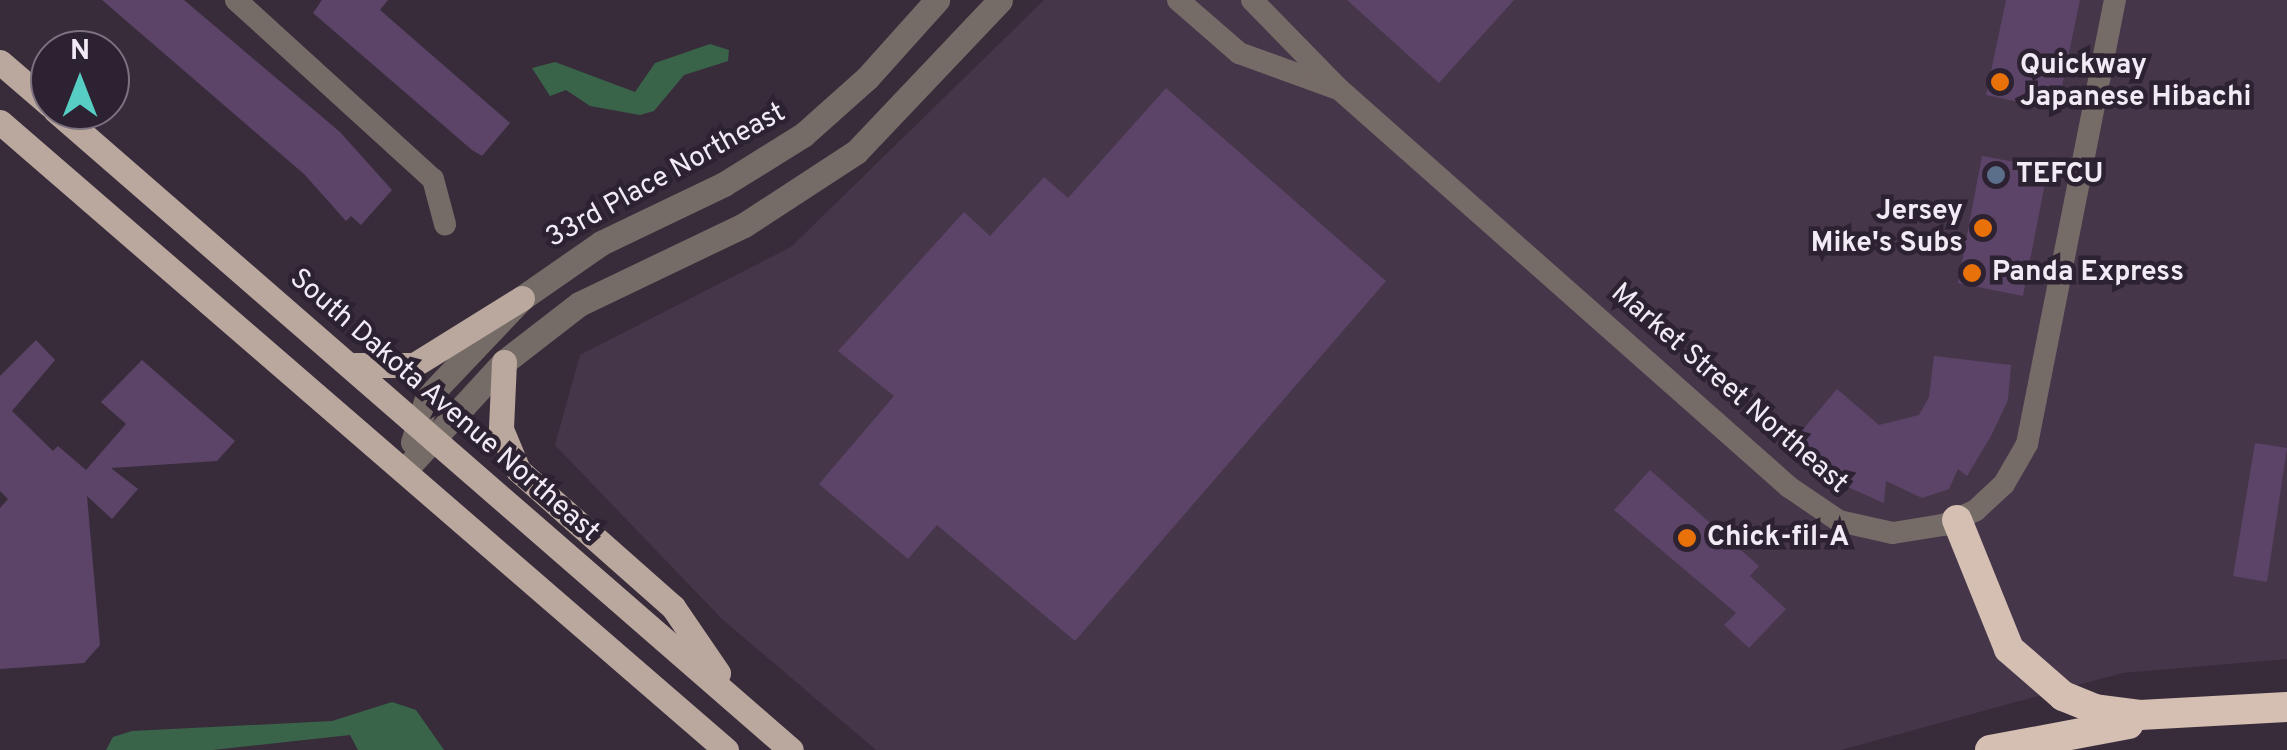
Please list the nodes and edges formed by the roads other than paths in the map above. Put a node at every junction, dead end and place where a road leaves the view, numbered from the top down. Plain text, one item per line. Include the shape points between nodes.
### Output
1 (236, 0) edge
2 (938, 0) edge
3 (1000, 0) edge
4 (1178, 0) edge
5 (1252, 0) edge
6 (2116, 0) edge
7 (0, 62) edge
8 (30, 88) edge
9 (1339, 89) junction
10 (0, 122) edge
11 (78, 130) edge
12 (445, 224) dead end
13 (522, 298) junction
14 (504, 362) junction
15 (349, 364) junction
16 (427, 431) junction
17 (404, 471) junction
18 (1956, 520) junction
19 (728, 690) junction
20 (2287, 707) edge
21 (2186, 714) junction
22 (726, 750) edge
23 (791, 750) edge
24 (1990, 750) edge

1 - 12 street via 434,179
2 - 13 street, 33rd Place Northeast via 803,136 740,176 589,250
3 - 14 street, 33rd Place Northeast via 894,117 826,174 744,225 578,304
4 - 9 street, Market Street Northeast via 1239,53
5 - 9 street, Market Street Northeast
6 - 18 street, Market Street Northeast via 2032,428 2004,484
7 - 8 main road, South Dakota Avenue Northeast
9 - 18 street, Market Street Northeast via 1814,508 1880,532
10 - 17 main road
11 - 15 main road, South Dakota Avenue Northeast
13 - 15 main road via 414,364
13 - 16 street, 33rd Place Northeast via 427,398
14 - 16 street, 33rd Place Northeast
14 - 19 main road via 501,429 518,470 673,607
15 - 16 main road, South Dakota Avenue Northeast
16 - 17 street, 33rd Place Northeast
16 - 19 main road, South Dakota Avenue Northeast
17 - 22 main road
18 - 21 highway via 2001,635 2032,674 2095,709
19 - 23 main road, South Dakota Avenue Northeast
20 - 21 highway
21 - 24 highway

